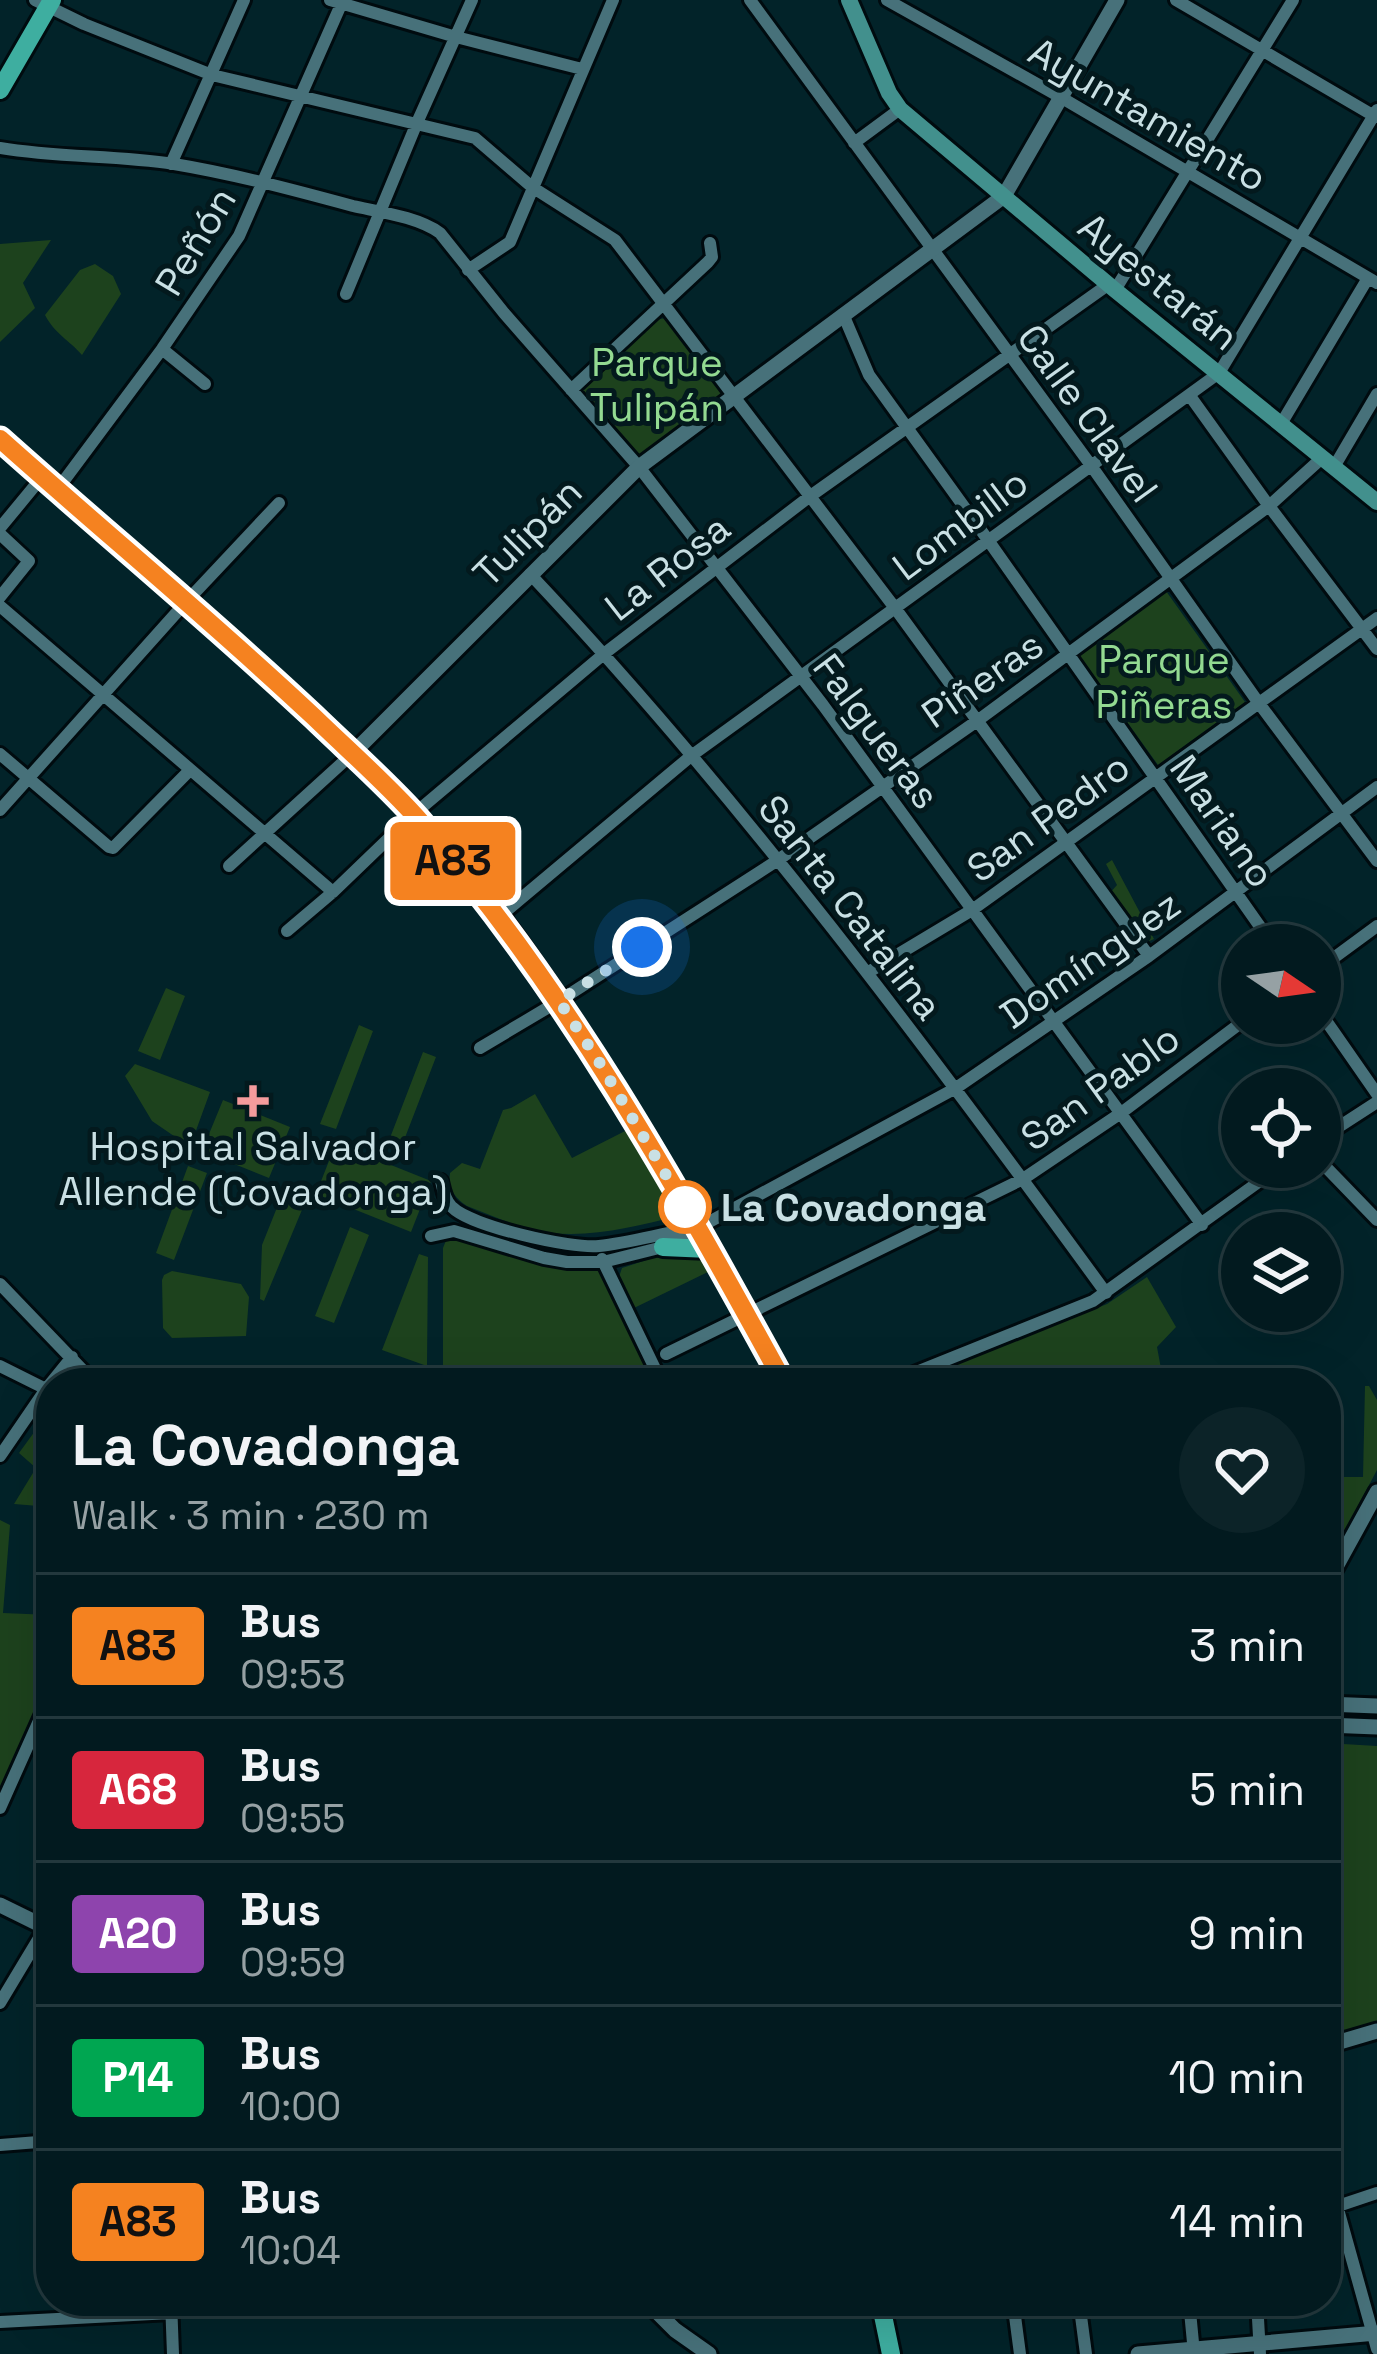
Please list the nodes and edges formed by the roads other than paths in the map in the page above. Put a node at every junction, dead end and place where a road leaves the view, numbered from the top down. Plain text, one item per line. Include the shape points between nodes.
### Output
1 (244, 0) edge
2 (472, 0) edge
3 (614, 0) edge
4 (750, 0) edge
5 (849, 0) edge
6 (887, 0) edge
7 (1117, 0) edge
8 (1176, 0) edge
9 (1293, 0) edge
10 (45, 2) edge
11 (338, 2) edge
12 (456, 37) junction
13 (1262, 51) junction
14 (582, 69) junction
15 (212, 75) junction
16 (0, 90) edge
17 (302, 94) junction
18 (1062, 98) junction
19 (900, 109) junction
20 (1376, 115) edge
21 (416, 124) junction
22 (854, 143) junction
23 (0, 148) edge
24 (171, 164) junction
25 (1189, 172) junction
26 (264, 183) junction
27 (532, 187) junction
28 (1004, 196) junction
29 (379, 212) junction
30 (1302, 238) junction
31 (710, 243) dead end
32 (931, 250) junction
33 (468, 270) junction
34 (1372, 281) edge
35 (1112, 287) junction
36 (346, 294) dead end
37 (664, 304) junction
38 (843, 314) junction
39 (162, 349) junction
40 (1009, 356) junction
41 (1219, 373) junction
42 (205, 383) dead end
43 (571, 390) junction
44 (1377, 394) edge
45 (734, 396) junction
46 (1190, 396) junction
47 (1281, 424) junction
48 (908, 427) junction
49 (0, 439) edge
50 (1329, 462) junction
51 (1090, 464) junction
52 (639, 466) junction
53 (50, 483) junction
54 (809, 497) junction
55 (1377, 502) edge
56 (279, 503) dead end
57 (1269, 506) junction
58 (0, 531) edge
59 (988, 540) junction
60 (716, 566) junction
61 (530, 574) junction
62 (1170, 577) junction
63 (0, 601) edge
64 (186, 602) junction
65 (896, 608) junction
66 (1377, 618) edge
67 (1363, 629) junction
68 (1377, 649) edge
69 (605, 653) junction
70 (1070, 655) junction
71 (801, 678) junction
72 (104, 693) junction
73 (1258, 702) junction
74 (977, 722) junction
75 (0, 754) edge
76 (352, 754) junction
77 (691, 756) junction
78 (190, 770) junction
79 (1155, 777) junction
80 (28, 778) junction
81 (882, 786) junction
82 (1377, 787) edge
83 (0, 810) edge
84 (1343, 813) junction
85 (414, 814) junction
86 (265, 834) junction
87 (1066, 844) junction
88 (778, 860) junction
89 (1377, 861) edge
90 (230, 866) dead end
91 (333, 892) junction
92 (1236, 892) junction
93 (972, 910) junction
94 (499, 917) junction
95 (1258, 924) edge
96 (1377, 926) edge
97 (287, 932) dead end
98 (1341, 953) edge
99 (1149, 956) junction
100 (867, 974) junction
101 (559, 1001) junction
102 (1054, 1023) junction
103 (1221, 1038) edge
104 (1341, 1044) edge
105 (480, 1048) dead end
106 (956, 1088) junction
107 (1377, 1098) edge
108 (1121, 1113) junction
109 (1341, 1124) edge
110 (1023, 1179) junction
111 (441, 1181) dead end
112 (1341, 1183) edge
113 (1251, 1188) edge
114 (1377, 1220) edge
115 (1202, 1225) junction
116 (697, 1228) junction
117 (431, 1236) dead end
118 (599, 1246) junction
119 (663, 1247) junction
120 (709, 1249) junction
121 (602, 1262) junction
122 (0, 1284) edge
123 (1106, 1293) junction
124 (748, 1316) junction
125 (666, 1354) dead end
126 (72, 1357) junction
127 (0, 1366) edge
128 (63, 1368) edge
129 (81, 1368) edge
130 (655, 1368) edge
131 (776, 1368) edge
132 (927, 1368) edge
133 (36, 1384) edge
134 (36, 1404) edge
135 (0, 1456) edge
136 (1377, 1492) edge
137 (1341, 1558) edge
138 (1341, 1705) edge
139 (1377, 1706) edge
140 (1341, 1726) edge
141 (1377, 1727) edge
142 (36, 1728) edge
143 (0, 1808) edge
144 (0, 1905) edge
145 (36, 1923) edge
146 (36, 1947) edge
147 (0, 2002) edge
148 (1377, 2031) edge
149 (1341, 2041) edge
150 (36, 2142) edge
151 (0, 2145) edge
152 (1377, 2193) edge
153 (1341, 2205) edge
154 (1341, 2217) edge
155 (68, 2316) edge
156 (171, 2316) edge
157 (662, 2316) edge
158 (883, 2316) edge
159 (1015, 2316) edge
160 (1081, 2316) edge
161 (1191, 2316) edge
162 (1258, 2316) edge
163 (0, 2322) edge
164 (1375, 2339) edge
165 (1327, 2347) edge
166 (1260, 2348) edge
167 (1194, 2352) edge
168 (173, 2354) edge
169 (709, 2354) edge
170 (890, 2354) edge
171 (1020, 2354) edge
172 (1086, 2354) edge
173 (1138, 2354) edge

1 - 15 street
2 - 12 street
3 - 14 street
4 - 22 street, Calle Clavel
5 - 19 main road
6 - 18 street, Ayuntamiento
7 - 18 street, Tulipán
8 - 13 street
9 - 13 street, La Rosa
10 - 15 street
10 - 16 main road
11 - 12 street
11 - 17 street, Peñón
12 - 14 street
12 - 21 street
13 - 20 street
13 - 25 street, La Rosa
14 - 27 street
15 - 17 street
15 - 24 street
17 - 21 street
17 - 26 street, Peñón
18 - 25 street, Ayuntamiento
18 - 28 street, Tulipán
19 - 22 street
19 - 28 main road, Ayestarán
20 - 30 street, Lombillo
21 - 27 street via 475,138
21 - 29 street
22 - 32 street, Calle Clavel
23 - 24 street, Falgueras
24 - 26 street, Falgueras
25 - 30 street, Ayuntamiento
25 - 35 street, La Rosa
26 - 29 street, Falgueras
26 - 39 street, Peñón via 239,236
27 - 33 street via 510,242
27 - 37 street via 615,240
28 - 32 street, Tulipán
28 - 35 main road, Ayestarán
29 - 33 street, Falgueras via 434,228
29 - 36 street
30 - 34 street, Ayuntamiento
30 - 41 street, Lombillo
31 - 37 street via 712,257
32 - 38 street, Tulipán
32 - 40 street, Calle Clavel
33 - 43 street, Falgueras
34 - 47 street
35 - 40 street, La Rosa
35 - 41 main road, Ayestarán
37 - 43 street
37 - 45 street
38 - 45 street, Tulipán
38 - 48 street, Mariano via 869,375
39 - 42 street
39 - 53 street, Peñón
40 - 48 street, La Rosa
40 - 51 street, Calle Clavel
41 - 46 street, Lombillo
41 - 47 main road, Ayestarán
43 - 52 street, Falgueras
44 - 50 street, Piñeras
45 - 52 street, Tulipán
45 - 54 street
46 - 51 street, Lombillo
46 - 57 street
47 - 50 main road, Ayestarán
48 - 54 street, La Rosa
48 - 59 street, Mariano
49 - 53 main road
50 - 55 main road, Ayestarán
50 - 57 street, Piñeras
51 - 59 street, Lombillo
51 - 62 street, Calle Clavel
52 - 60 street, Falgueras
52 - 61 street, Tulipán
53 - 58 street, Peñón
53 - 64 main road
54 - 60 street, La Rosa
54 - 65 street
56 - 64 street
57 - 62 street, Piñeras
57 - 67 street
58 - 63 street via 29,561
59 - 65 street, Lombillo
59 - 70 street, Mariano
60 - 69 street, La Rosa
60 - 71 street, Falgueras
61 - 69 street, Santa Catalina
61 - 76 street, Tulipán
62 - 70 street, Piñeras
62 - 73 street, Calle Clavel
63 - 72 street
64 - 72 street
64 - 76 main road
65 - 71 street, Lombillo
65 - 74 street
66 - 67 street, San Pedro
67 - 68 street
67 - 73 street, San Pedro
69 - 77 street, Santa Catalina
69 - 85 street, La Rosa
70 - 74 street, Piñeras
70 - 79 street, Mariano
71 - 77 street, Lombillo
71 - 81 street, Falgueras
72 - 78 street
72 - 80 street
73 - 79 street, San Pedro
73 - 84 street, Calle Clavel
74 - 81 street, Piñeras
74 - 87 street
75 - 80 street
76 - 85 main road
76 - 86 street, Tulipán
77 - 88 street, Santa Catalina
77 - 94 street, Lombillo
78 - 80 street via 113,848
78 - 86 street
79 - 87 street, San Pedro
79 - 92 street, Mariano
80 - 83 street
81 - 88 street, Piñeras
81 - 93 street, Falgueras
82 - 84 street, Domínguez
84 - 89 street, Calle Clavel
84 - 92 street, Domínguez
85 - 91 street, La Rosa
85 - 94 main road
86 - 90 street, Tulipán
86 - 91 street
87 - 93 street, San Pedro
87 - 99 street
88 - 100 street, Santa Catalina
88 - 101 street, Piñeras
91 - 97 street, La Rosa
92 - 95 street, Mariano
92 - 99 street, Domínguez
93 - 100 street, San Pedro
93 - 102 street, Falgueras
94 - 101 main road
96 - 98 street
99 - 102 street, Domínguez
100 - 106 street, Santa Catalina
101 - 105 street, Piñeras
101 - 116 main road
102 - 106 street, Domínguez
102 - 108 street, Falgueras
103 - 108 street, San Pablo
104 - 107 street
106 - 110 street, Santa Catalina
106 - 116 street, Domínguez
107 - 109 street
108 - 110 street, San Pablo
108 - 115 street, Falgueras
110 - 123 street, Santa Catalina
110 - 124 street, San Pablo
111 - 118 street, Domínguez via 457,1211 527,1237
112 - 114 street
113 - 115 street
115 - 123 street
116 - 118 street, Domínguez
116 - 119 street, Domínguez
116 - 120 main road
117 - 121 street, Domínguez via 454,1231 544,1258
118 - 121 street
119 - 120 main road
119 - 121 street, Domínguez
120 - 124 main road
121 - 130 street
122 - 126 street
123 - 132 street
124 - 125 street, San Pablo
124 - 131 main road
126 - 128 street
126 - 129 street
127 - 133 street
134 - 135 street
136 - 137 street
138 - 139 street
140 - 141 street
142 - 143 street
144 - 145 street
146 - 147 street
148 - 149 street
150 - 151 street
152 - 153 street
154 - 164 street
155 - 163 street
156 - 168 street
157 - 169 street
158 - 170 main road
159 - 171 street
160 - 172 street
161 - 167 street
162 - 166 street
164 - 165 street
165 - 166 street
166 - 167 street
167 - 173 street

